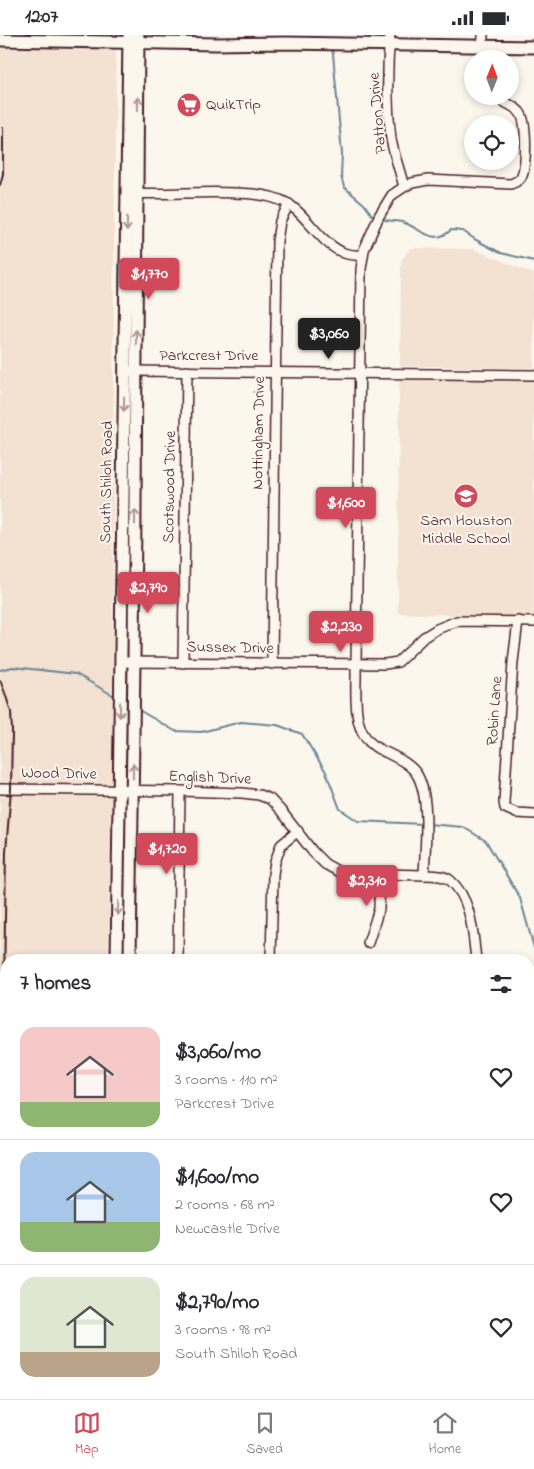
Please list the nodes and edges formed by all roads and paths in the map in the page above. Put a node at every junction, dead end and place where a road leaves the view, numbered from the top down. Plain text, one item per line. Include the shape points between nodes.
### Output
1 (286, 35) edge
2 (0, 39) edge
3 (134, 39) edge
4 (390, 39) edge
5 (483, 40) edge
6 (534, 40) edge
7 (534, 47) edge
8 (508, 105) edge
9 (404, 187) junction
10 (132, 193) junction
11 (289, 204) junction
12 (362, 256) junction
13 (130, 371) junction
14 (187, 371) junction
15 (275, 371) junction
16 (360, 373) junction
17 (534, 375) edge
18 (518, 621) junction
19 (534, 622) edge
20 (121, 662) junction
21 (134, 662) junction
22 (184, 663) junction
23 (272, 664) junction
24 (356, 665) junction
25 (0, 789) edge
26 (118, 791) junction
27 (132, 791) junction
28 (180, 791) junction
29 (534, 814) edge
30 (298, 831) junction
31 (380, 874) junction
32 (424, 875) junction
33 (368, 943) dead end
34 (117, 954) edge
35 (130, 954) edge
36 (178, 954) edge
37 (271, 954) edge
38 (475, 954) edge

1 - 4 main road
2 - 3 main road
3 - 4 main road
3 - 10 main road, South Shiloh Road
4 - 5 main road
4 - 9 street, Patton Drive via 388,87 392,139
5 - 6 main road
5 - 7 main road
8 - 9 street via 521,115 525,129 525,162 521,177 516,182 428,180
9 - 12 street via 392,195 379,216
10 - 11 street via 262,194
10 - 13 main road, South Shiloh Road
11 - 12 street via 329,245 345,254
11 - 15 street, Nottingham Drive via 277,235
12 - 16 street
13 - 14 street, Parkcrest Drive
13 -> 20 main road, South Shiloh Road
21 -> 13 main road, South Shiloh Road
14 - 15 street, Parkcrest Drive
14 - 22 street, Scotswood Drive
15 - 16 street, Parkcrest Drive
15 - 23 street, Nottingham Drive
16 - 17 street, Parkcrest Drive
16 - 24 street
18 - 19 street, Sussex Drive
18 - 24 street, Sussex Drive via 457,621 424,637 398,662
18 - 29 street, Robin Lane via 504,802 505,808 511,811
20 - 21 street, Sussex Drive
20 -> 26 main road, South Shiloh Road
21 - 22 street, Sussex Drive
27 -> 21 main road, South Shiloh Road
22 - 23 street, Sussex Drive
23 - 24 street, Sussex Drive
24 - 32 street via 359,728 375,747 396,757 416,773 423,789
25 - 26 street, Wood Drive
26 - 27 street, English Drive
26 -> 34 main road, South Shiloh Road
27 - 28 street, English Drive
27 - 35 main road, South Shiloh Road
28 - 30 street, English Drive via 259,795 270,799
28 - 36 street
30 - 31 street, English Drive via 313,852 340,873
30 - 37 street via 282,845 272,874
31 - 32 street, English Drive
31 - 33 street via 379,909
32 - 38 street, English Drive via 450,880 462,895 469,909

